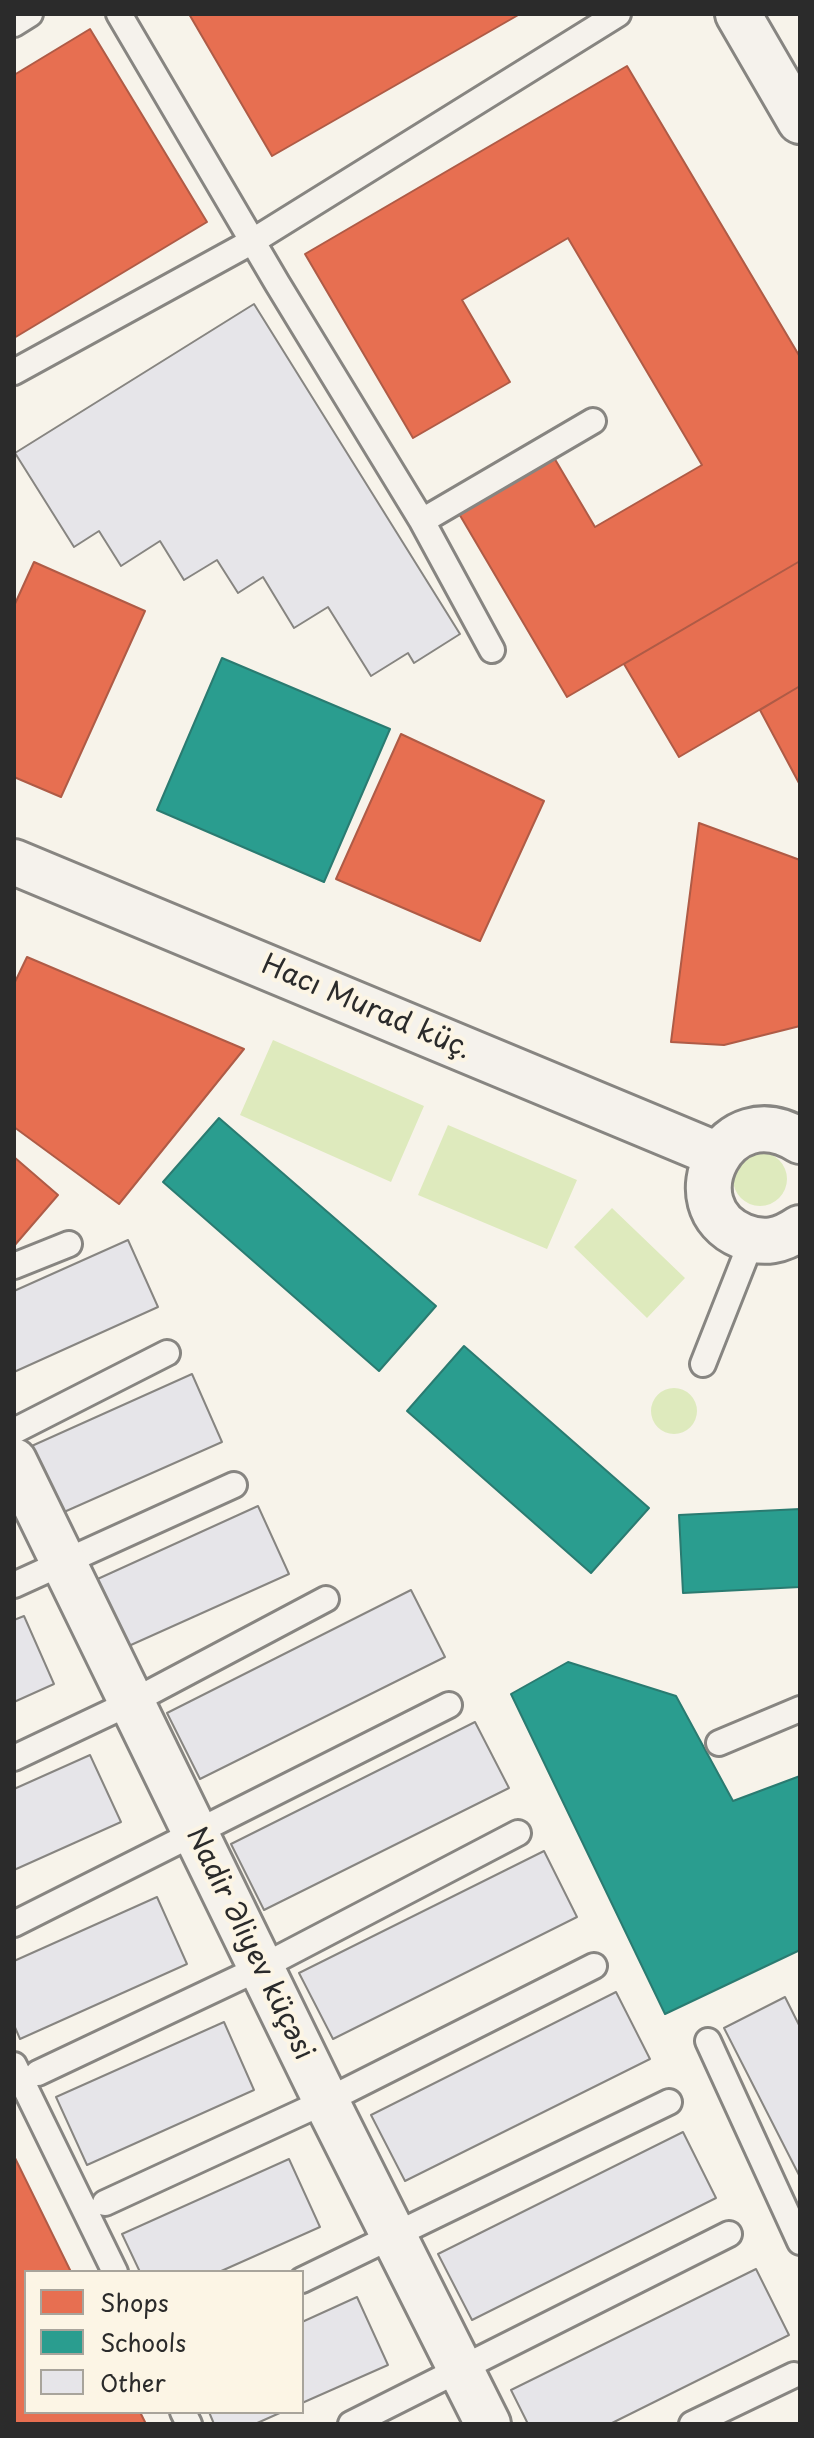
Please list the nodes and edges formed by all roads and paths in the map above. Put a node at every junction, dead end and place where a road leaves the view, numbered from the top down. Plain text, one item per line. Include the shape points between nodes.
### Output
1 (30, 14) edge
2 (119, 14) edge
3 (618, 14) edge
4 (738, 14) edge
5 (14, 24) edge
6 (800, 121) edge
7 (253, 241) junction
8 (14, 372) edge
9 (593, 421) dead end
10 (422, 521) junction
11 (492, 650) dead end
12 (14, 862) edge
13 (800, 1141) edge
14 (718, 1155) junction
15 (800, 1228) edge
16 (752, 1240) junction
17 (69, 1244) dead end
18 (14, 1266) edge
19 (167, 1353) dead end
20 (703, 1364) dead end
21 (14, 1431) edge
22 (14, 1461) edge
23 (234, 1485) dead end
24 (61, 1562) junction
25 (14, 1585) edge
26 (326, 1599) dead end
27 (130, 1703) junction
28 (449, 1705) dead end
29 (800, 1709) edge
30 (719, 1743) dead end
31 (14, 1758) edge
32 (193, 1832) junction
33 (518, 1833) dead end
34 (14, 1924) edge
35 (594, 1966) dead end
36 (262, 1967) junction
37 (708, 2041) dead end
38 (14, 2065) edge
39 (38, 2073) dead end
40 (326, 2101) junction
41 (669, 2102) dead end
42 (105, 2203) dead end
43 (729, 2234) dead end
44 (393, 2235) junction
45 (800, 2242) edge
46 (114, 2270) edge
47 (304, 2279) edge
48 (463, 2369) junction
49 (794, 2375) dead end
50 (351, 2424) edge
51 (488, 2424) edge
52 (692, 2424) edge

1 - 5 lane
2 - 7 lane
3 - 7 lane
4 - 6 street
7 - 8 lane
7 - 10 lane
9 - 10 lane
10 - 11 lane
12 - 14 street, Hacı Murad küç.
13 - 14 street via 767,1128 748,1131 730,1140
14 - 16 street via 710,1172 713,1208 723,1222
15 - 16 street via 770,1241
16 - 20 lane
17 - 18 lane
19 - 21 lane
22 - 24 street, Nadir Əliyev küçəsi
23 - 24 lane
24 - 25 lane
24 - 27 street, Nadir Əliyev küçəsi
26 - 27 lane
27 - 31 lane
27 - 32 street, Nadir Əliyev küçəsi
28 - 32 lane
29 - 30 lane
32 - 34 lane
32 - 36 street, Nadir Əliyev küçəsi
33 - 36 lane
35 - 40 lane
36 - 39 lane
36 - 40 street, Nadir Əliyev küçəsi
37 - 45 lane
38 - 46 lane
40 - 42 lane
40 - 44 street, Nadir Əliyev küçəsi
41 - 44 lane
43 - 48 lane
44 - 47 lane
44 - 48 street, Nadir Əliyev küçəsi
48 - 50 lane
48 - 51 street, Nadir Əliyev küçəsi
49 - 52 lane

